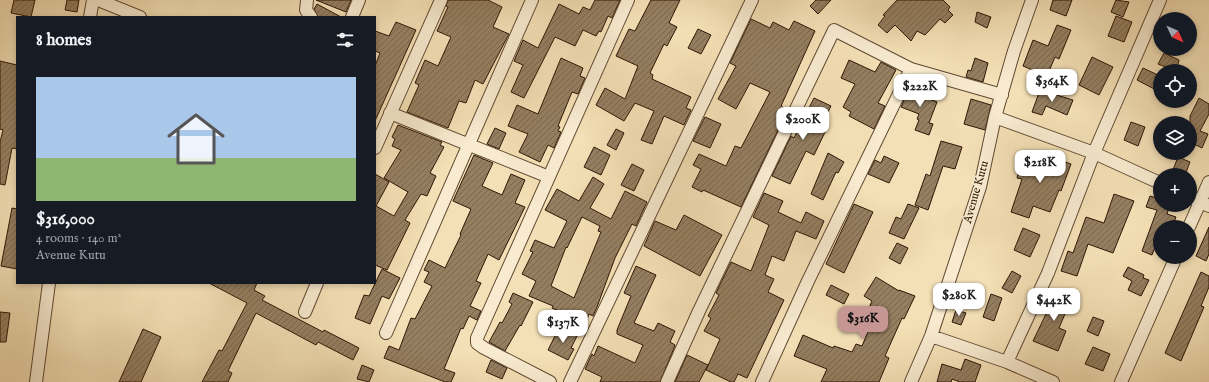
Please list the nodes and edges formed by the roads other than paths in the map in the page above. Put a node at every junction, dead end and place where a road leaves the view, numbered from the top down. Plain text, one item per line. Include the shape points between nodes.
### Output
1 (92, 0) edge
2 (98, 0) edge
3 (307, 0) edge
4 (359, 0) edge
5 (441, 0) edge
6 (532, 0) edge
7 (628, 0) edge
8 (752, 0) edge
9 (1032, 0) edge
10 (1160, 0) edge
11 (90, 16) edge
12 (138, 16) edge
13 (310, 16) edge
14 (352, 16) edge
15 (911, 69) junction
16 (1002, 95) junction
17 (390, 113) junction
18 (995, 117) junction
19 (468, 144) junction
20 (376, 146) edge
21 (1094, 152) junction
22 (549, 176) junction
23 (1153, 180) edge
24 (1209, 182) edge
25 (1200, 201) edge
26 (1192, 220) edge
27 (1173, 264) edge
28 (49, 284) edge
29 (317, 284) edge
30 (305, 312) dead end
31 (386, 333) dead end
32 (931, 336) junction
33 (1007, 362) junction
34 (36, 382) edge
35 (550, 382) edge
36 (570, 382) edge
37 (667, 382) edge
38 (762, 382) edge
39 (911, 382) edge
40 (1053, 382) edge
41 (1121, 382) edge

1 - 11 street
2 - 12 street
3 - 13 street via 306,10
4 - 14 street
5 - 17 street
6 - 19 street
7 - 22 street
8 - 36 street
9 - 16 street, Avenue Kutu
10 - 21 street
15 - 16 street
15 - 37 street via 834,30
15 - 38 street
16 - 18 street, Avenue Kutu
17 - 19 street
17 - 20 street
18 - 21 street
18 - 32 street, Avenue Kutu via 980,187
19 - 22 street
19 - 31 street
21 - 23 street
21 - 33 street via 1048,273
22 - 35 street via 477,343
24 - 25 street
25 - 26 street
27 - 41 street
28 - 34 street
29 - 30 street
32 - 33 street
32 - 39 street, Avenue Kutu
33 - 40 street

